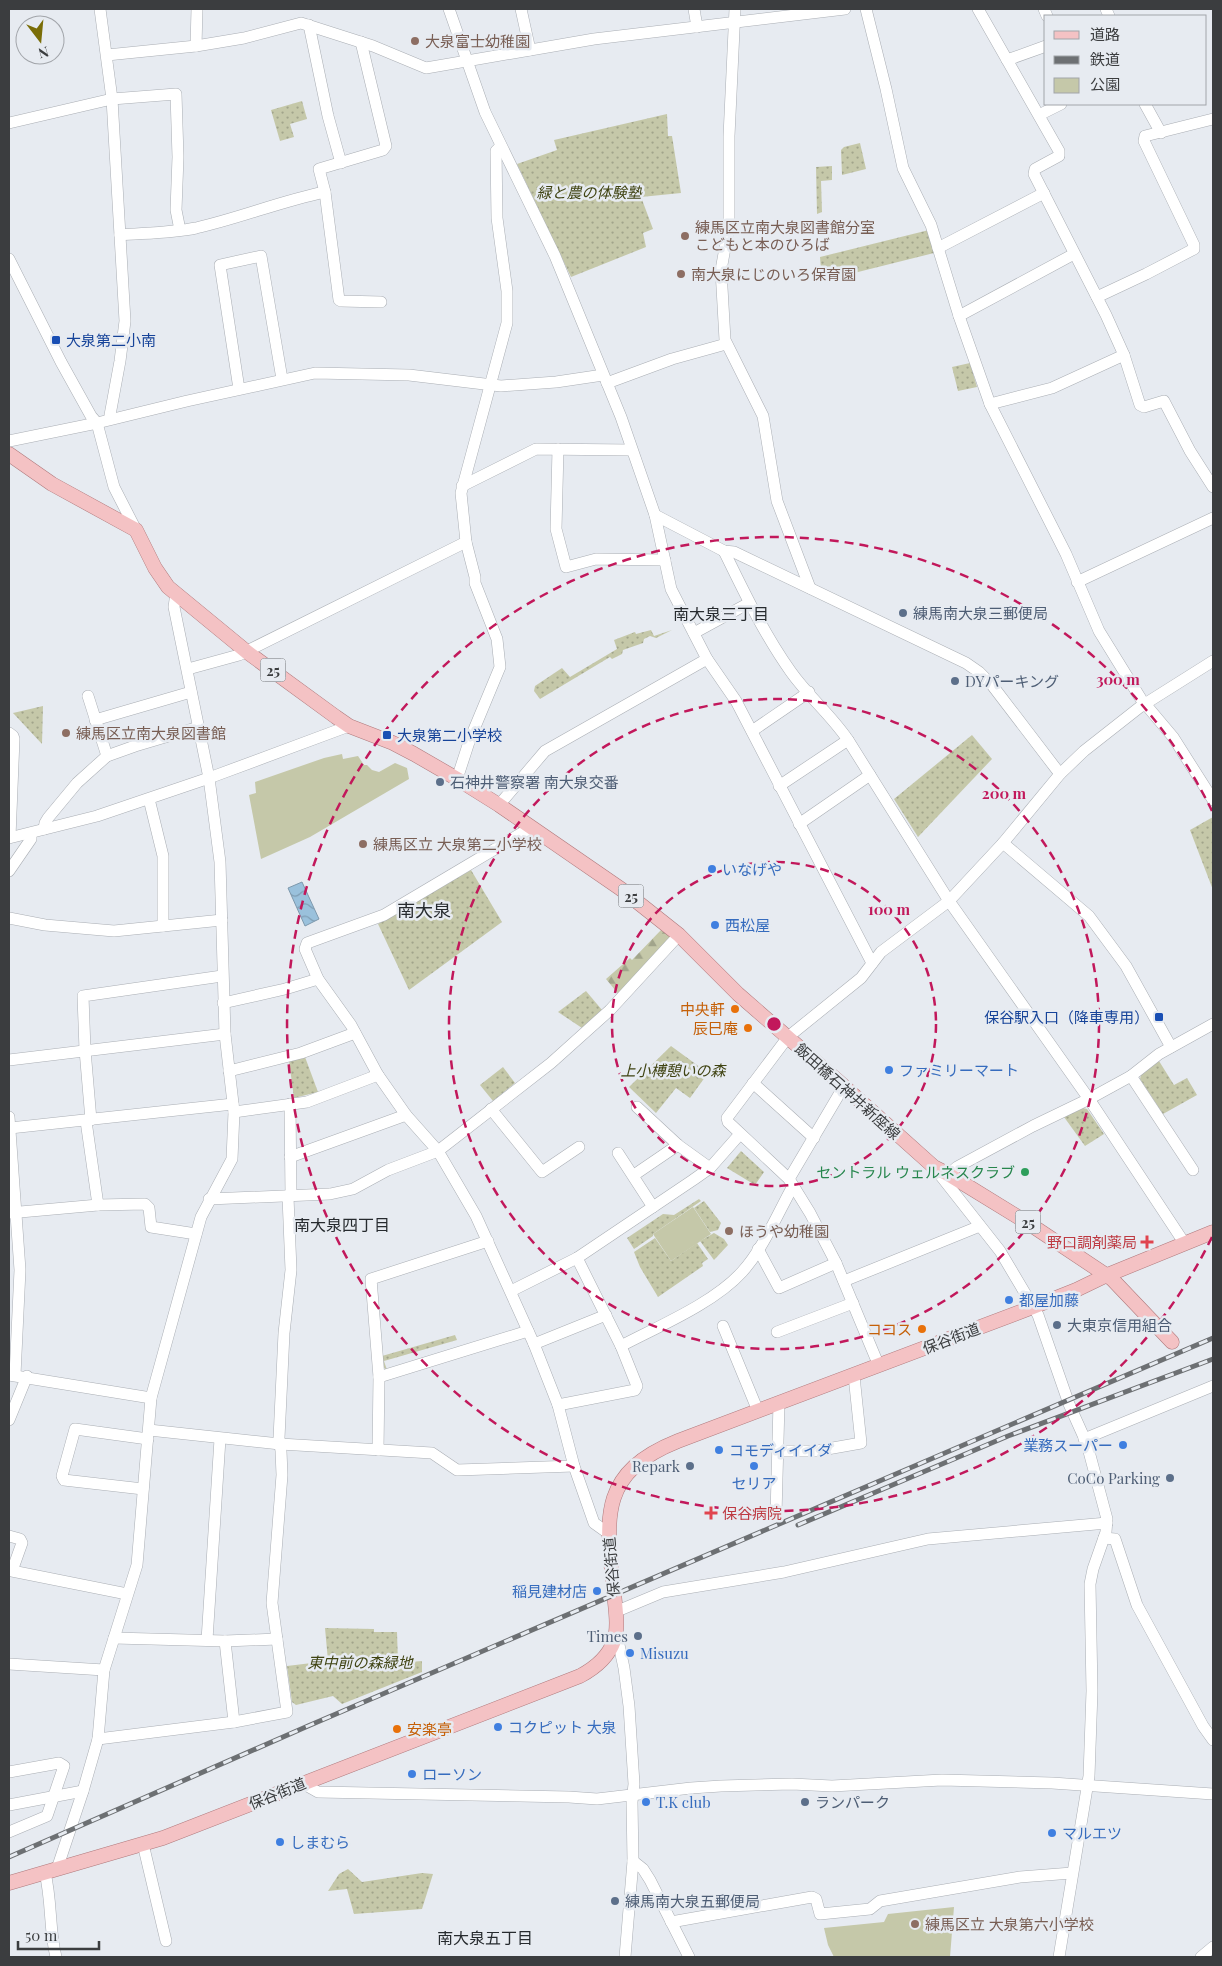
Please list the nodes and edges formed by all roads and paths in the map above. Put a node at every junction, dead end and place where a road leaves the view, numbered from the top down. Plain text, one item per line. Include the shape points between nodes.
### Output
1 (100, 9) edge
2 (197, 9) edge
3 (449, 9) edge
4 (521, 9) edge
5 (694, 9) edge
6 (735, 9) edge
7 (845, 9) edge
8 (866, 9) edge
9 (978, 9) edge
10 (735, 22) junction
11 (309, 25) junction
12 (697, 26) junction
13 (361, 42) junction
14 (196, 46) junction
15 (1044, 47) edge
16 (530, 50) junction
17 (107, 55) junction
18 (1007, 60) junction
19 (467, 61) junction
20 (112, 99) junction
21 (1059, 105) edge
22 (1146, 105) edge
23 (1039, 115) junction
24 (1213, 119) edge
25 (9, 123) edge
26 (1161, 133) junction
27 (501, 146) junction
28 (341, 162) junction
29 (325, 192) junction
30 (1044, 192) junction
31 (180, 230) junction
32 (120, 235) junction
33 (938, 248) junction
34 (1074, 254) junction
35 (9, 259) edge
36 (1096, 297) junction
37 (381, 302) dead end
38 (959, 316) junction
39 (726, 344) junction
40 (1124, 355) junction
41 (605, 379) junction
42 (282, 380) junction
43 (491, 384) junction
44 (239, 389) junction
45 (990, 404) junction
46 (110, 419) junction
47 (97, 424) junction
48 (9, 441) edge
49 (558, 449) junction
50 (632, 450) junction
51 (9, 454) edge
52 (462, 486) junction
53 (1213, 487) edge
54 (655, 515) junction
55 (1213, 518) edge
56 (136, 530) junction
57 (466, 542) junction
58 (724, 550) junction
59 (665, 560) junction
60 (1078, 582) junction
61 (810, 588) junction
62 (176, 593) junction
63 (749, 602) junction
64 (694, 632) junction
65 (247, 652) junction
66 (707, 659) junction
67 (1213, 661) edge
68 (188, 669) junction
69 (191, 692) junction
70 (809, 692) junction
71 (88, 696) dead end
72 (1145, 704) junction
73 (95, 720) junction
74 (349, 726) junction
75 (199, 727) junction
76 (752, 731) junction
77 (9, 733) edge
78 (848, 740) junction
79 (107, 756) junction
80 (1060, 774) junction
81 (870, 775) junction
82 (209, 778) junction
83 (457, 779) junction
84 (779, 786) junction
85 (149, 798) junction
86 (1213, 800) edge
87 (499, 805) junction
88 (799, 824) junction
89 (532, 827) junction
90 (44, 829) junction
91 (31, 832) junction
92 (10, 838) edge
93 (1003, 843) junction
94 (9, 872) edge
95 (949, 902) junction
96 (9, 918) edge
97 (222, 920) junction
98 (163, 926) junction
99 (680, 935) junction
100 (872, 962) junction
101 (222, 976) junction
102 (318, 979) junction
103 (223, 1003) junction
104 (1213, 1024) edge
105 (354, 1033) junction
106 (225, 1034) junction
107 (788, 1036) junction
108 (1171, 1047) junction
109 (84, 1050) junction
110 (9, 1060) edge
111 (229, 1071) junction
112 (378, 1076) junction
113 (1131, 1076) junction
114 (753, 1083) junction
115 (844, 1086) junction
116 (1089, 1100) junction
117 (290, 1104) junction
118 (234, 1108) junction
119 (637, 1108) dead end
120 (491, 1109) junction
121 (406, 1115) junction
122 (89, 1120) junction
123 (9, 1123) edge
124 (740, 1134) junction
125 (814, 1138) junction
126 (678, 1145) junction
127 (579, 1147) dead end
128 (438, 1151) junction
129 (618, 1153) dead end
130 (290, 1157) junction
131 (10, 1161) edge
132 (710, 1168) junction
133 (1194, 1170) dead end
134 (634, 1175) junction
135 (946, 1176) junction
136 (791, 1182) junction
137 (290, 1197) junction
138 (209, 1199) junction
139 (98, 1205) junction
140 (653, 1207) junction
141 (12, 1213) edge
142 (980, 1226) junction
143 (1213, 1232) edge
144 (196, 1234) junction
145 (488, 1241) junction
146 (1185, 1244) junction
147 (758, 1249) junction
148 (577, 1258) junction
149 (836, 1263) junction
150 (1105, 1276) junction
151 (844, 1281) junction
152 (511, 1291) junction
153 (853, 1303) junction
154 (1033, 1307) junction
155 (606, 1315) junction
156 (722, 1326) dead end
157 (528, 1331) junction
158 (778, 1332) dead end
159 (1172, 1342) dead end
160 (534, 1344) junction
161 (621, 1346) junction
162 (879, 1366) junction
163 (12, 1375) edge
164 (27, 1376) junction
165 (854, 1376) junction
166 (379, 1377) junction
167 (1213, 1386) edge
168 (151, 1398) junction
169 (558, 1404) junction
170 (779, 1404) junction
171 (758, 1411) junction
172 (9, 1420) edge
173 (148, 1434) junction
174 (220, 1439) junction
175 (1084, 1439) junction
176 (280, 1444) junction
177 (378, 1450) junction
178 (778, 1451) junction
179 (574, 1466) junction
180 (143, 1489) junction
181 (776, 1515) dead end
182 (1107, 1523) junction
183 (608, 1533) junction
184 (9, 1536) edge
185 (1110, 1539) junction
186 (10, 1570) edge
187 (127, 1594) junction
188 (615, 1612) junction
189 (616, 1631) junction
190 (114, 1638) junction
191 (277, 1639) junction
192 (207, 1640) junction
193 (226, 1641) junction
194 (9, 1664) edge
195 (104, 1670) junction
196 (234, 1722) junction
197 (98, 1739) junction
198 (1213, 1740) edge
199 (9, 1772) edge
200 (302, 1783) junction
201 (1087, 1785) junction
202 (83, 1791) junction
203 (633, 1794) junction
204 (1213, 1794) edge
205 (54, 1797) junction
206 (9, 1805) edge
207 (9, 1832) edge
208 (143, 1844) junction
209 (633, 1861) junction
210 (51, 1871) junction
211 (1072, 1873) junction
212 (9, 1883) edge
213 (671, 1922) junction
214 (166, 1941) dead end
215 (1213, 1947) edge
216 (56, 1957) edge
217 (625, 1957) edge
218 (689, 1957) edge
219 (1059, 1957) edge
220 (1201, 1957) edge

1 - 17 street
2 - 14 street
3 - 19 street
4 - 16 street
5 - 12 street
6 - 10 street
7 - 10 street
8 - 33 street via 903,168 931,225
9 - 18 street
10 - 12 street
10 - 39 street via 729,136 729,226 721,270
11 - 13 street
11 - 14 street via 301,23
11 - 28 street
12 - 16 street
13 - 19 street via 426,68
13 - 28 street via 386,146 383,150
14 - 17 street
15 - 18 street
16 - 19 street
17 - 20 street
18 - 23 street
19 - 27 street
20 - 25 street
20 - 31 street via 176,94 176,210
20 - 32 street
21 - 23 street
22 - 26 street
23 - 30 street via 1060,154 1034,171
24 - 26 street
26 - 36 street via 1145,136 1144,141 1195,247
27 - 41 street via 555,256
27 - 43 street via 496,151 497,218 507,323
28 - 29 street via 319,169
29 - 31 street
29 - 37 street via 339,300
30 - 33 street
30 - 34 street
31 - 32 street
32 - 46 street via 125,322
33 - 38 street
34 - 36 street
34 - 38 street
35 - 47 street via 61,362
36 - 40 street
38 - 45 street
39 - 41 street
39 - 61 street via 763,416 777,501
40 - 45 street via 1052,388
40 - 53 street via 1140,406 1144,408 1164,401
41 - 43 street
41 - 50 street
42 - 43 street via 315,373 379,374
42 - 44 street
42 - 44 street via 261,256 220,264
43 - 52 street
44 - 46 street
45 - 60 street
46 - 47 street
47 - 48 street
47 - 56 street via 117,493
49 - 50 street
49 - 52 street via 536,450
49 - 59 street via 556,529 566,567 596,559
50 - 54 street
51 - 56 main road via 52,484
52 - 57 street
54 - 58 street
54 - 59 street
55 - 60 street
56 - 62 main road, 25 via 161,579
57 - 65 street
57 - 83 street via 475,583 497,639 500,667
58 - 61 street
58 - 63 street
59 - 64 street via 671,589
60 - 72 street via 1099,631
61 - 80 street via 979,672
62 - 65 main road, 25
62 - 68 street via 174,607
63 - 64 street
63 - 70 street via 774,648
64 - 66 street
65 - 68 street
65 - 74 main road, 25
66 - 76 street
66 - 87 street via 545,751
67 - 72 street
68 - 69 street
69 - 73 street
69 - 75 street
70 - 76 street
70 - 78 street
71 - 73 street
72 - 80 street
72 - 86 street via 1173,737
73 - 79 street
74 - 82 street
74 - 83 main road, 25 via 393,743
75 - 79 street
75 - 82 street
76 - 84 street
77 - 92 street via 14,739
78 - 81 street
78 - 84 street
79 - 90 street via 77,782 48,818
80 - 93 street
81 - 88 street
81 - 95 street
82 - 85 street
82 - 97 street via 220,862
83 - 87 main road, 飯田橋石神井新座線 / 25
84 - 88 street
85 - 90 street via 98,816
85 - 98 street via 163,856
87 - 89 main road, 飯田橋石神井新座線 / 25
88 - 100 street
89 - 99 main road, 飯田橋石神井新座線 / 25
89 - 102 street via 384,915 307,943 305,949
90 - 91 street
91 - 92 street
91 - 94 street via 31,839
93 - 95 street
93 - 108 street via 1089,916 1126,966
95 - 100 street
95 - 116 street
96 - 98 street via 114,932
97 - 98 street
97 - 101 street
99 - 107 main road, 飯田橋石神井新座線 / 25 via 738,994
99 - 120 street via 610,1010 551,1063
100 - 107 street via 861,978
101 - 103 street
101 - 109 street via 85,995 82,1000
102 - 103 street via 285,990
102 - 105 street
103 - 106 street
104 - 108 street
105 - 111 street via 301,1053
105 - 112 street
106 - 109 street
106 - 111 street
107 - 114 street
107 - 115 main road, 飯田橋石神井新座線 / 25
108 - 113 street
109 - 110 street
109 - 122 street
111 - 118 street
112 - 117 street via 307,1102
112 - 121 street
113 - 116 street
113 - 133 street
114 - 124 street via 727,1120
114 - 125 street
115 - 125 street
115 - 135 main road, 飯田橋石神井新座線 / 25
116 - 135 street via 1033,1126
116 - 146 street
117 - 118 street
117 - 130 street
118 - 122 street
118 - 138 street via 232,1159
119 - 126 street
120 - 127 street via 542,1172
120 - 128 street
121 - 128 street
121 - 130 street
122 - 123 street
122 - 139 street
123 - 131 street
124 - 132 street
124 - 136 street
125 - 136 street
126 - 132 street
126 - 134 street
128 - 137 street via 388,1170 353,1189
128 - 145 street
129 - 134 street
130 - 137 street
131 - 141 street
132 - 140 street
134 - 140 street
135 - 142 street
135 - 150 main road, 飯田橋石神井新座線 / 25 via 1031,1224
136 - 147 street
136 - 149 street
137 - 138 street
137 - 176 street via 291,1270 284,1333
138 - 144 street
139 - 141 street
139 - 144 street via 145,1204 149,1208 150,1227
140 - 148 street
141 - 163 street via 20,1270
142 - 151 street
142 - 154 street via 1000,1251
143 - 146 main road, 保谷街道
144 - 168 street
145 - 152 street
145 - 166 street via 371,1279
146 - 150 main road, 保谷街道
147 - 149 street via 779,1288
147 - 161 street via 742,1272 717,1293
148 - 152 street
148 - 155 street
149 - 151 street
150 - 154 main road, 保谷街道
150 - 159 main road, 飯田橋石神井新座線 / 25 via 1112,1279
151 - 153 street
152 - 157 street
153 - 158 street
153 - 162 street
154 - 162 main road, 保谷街道
154 - 175 street
155 - 160 street
155 - 161 street
156 - 171 street
157 - 160 street
157 - 166 street
160 - 169 street
161 - 169 street via 638,1386 635,1390
162 - 165 main road, 保谷街道
163 - 164 street
164 - 168 street
164 - 172 street
165 - 170 main road, 保谷街道
165 - 178 street via 861,1443 816,1451
166 - 177 street
167 - 175 street
168 - 173 street
169 - 179 street
170 - 171 main road, 保谷街道
170 - 178 street
171 - 183 main road, 保谷街道 via 661,1448 641,1460 616,1493
173 - 174 street
173 - 180 street
173 - 180 street via 75,1429 62,1476 64,1480
174 - 176 street
174 - 192 street
175 - 182 street
176 - 177 street
176 - 191 street via 282,1475 272,1603
177 - 179 street via 432,1453 457,1470
178 - 181 street
179 - 183 street via 594,1523
180 - 187 street via 137,1565
182 - 185 street
182 - 188 street via 928,1540 768,1575 664,1592
183 - 188 main road, 保谷街道
184 - 186 street via 20,1539 22,1543
185 - 198 street via 1137,1605
185 - 201 street via 1093,1569 1090,1584 1092,1708
186 - 187 street
187 - 190 street
188 - 189 main road, 保谷街道
189 - 200 main road, 保谷街道 via 612,1647 603,1659 580,1676
189 - 203 street via 629,1706
190 - 192 street
190 - 195 street
191 - 193 street
191 - 196 street via 287,1712
192 - 193 street
193 - 196 street
194 - 195 street
195 - 197 street
196 - 197 street
197 - 202 street
199 - 205 street via 62,1764
200 - 203 street via 318,1792 597,1799
200 - 208 main road, 保谷街道
201 - 203 street via 942,1780 832,1786 721,1786
201 - 204 street
201 - 211 street
202 - 205 street
202 - 210 street
203 - 209 street
205 - 206 street
205 - 207 street via 47,1816
208 - 210 main road, 保谷街道
208 - 214 street
209 - 213 street via 650,1880
209 - 217 street
210 - 212 main road, 保谷街道
210 - 216 street via 47,1883
211 - 213 street via 1020,1877 880,1901 870,1909 820,1914 816,1899 812,1897
211 - 219 street
213 - 218 street
215 - 220 street

